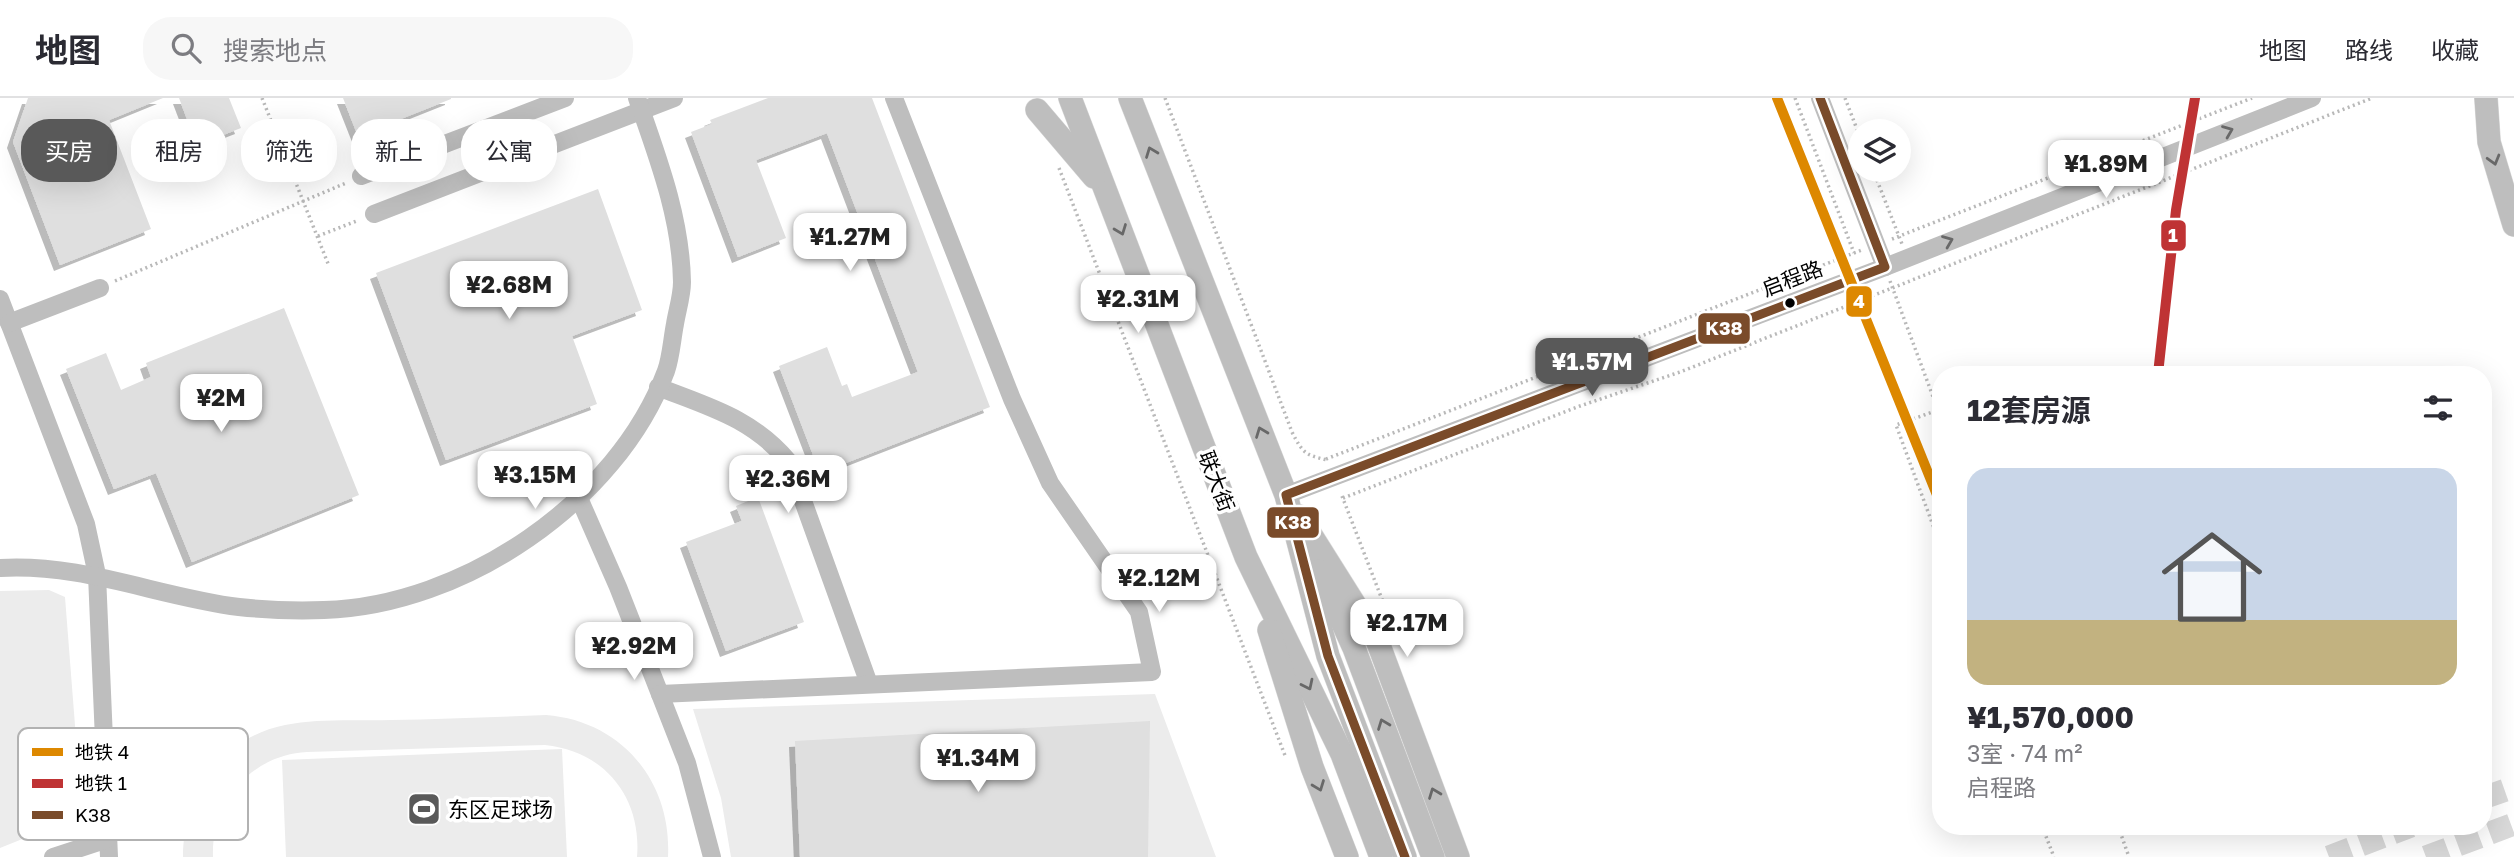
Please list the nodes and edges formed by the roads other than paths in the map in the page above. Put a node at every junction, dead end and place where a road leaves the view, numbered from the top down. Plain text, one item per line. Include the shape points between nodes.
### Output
1 (565, 98) edge
2 (674, 98) edge
3 (894, 98) edge
4 (1070, 98) edge
5 (1130, 98) edge
6 (1820, 98) edge
7 (2312, 98) edge
8 (2486, 98) edge
9 (640, 104) edge
10 (1034, 104) edge
11 (447, 143) edge
12 (1106, 191) junction
13 (374, 214) road end
14 (2513, 223) edge
15 (1885, 267) junction
16 (100, 288) road end
17 (0, 299) edge
18 (9, 323) junction
19 (657, 387) junction
20 (1286, 495) junction
21 (579, 498) junction
22 (1246, 557) junction
23 (0, 568) edge
24 (97, 575) junction
25 (869, 684) junction
26 (660, 694) junction
27 (104, 728) edge
28 (109, 848) edge
29 (53, 857) edge
30 (712, 857) edge
31 (1347, 857) edge
32 (1381, 857) edge
33 (1405, 857) edge
34 (1433, 857) edge
35 (1458, 857) edge

1 - 11 street
2 - 9 street
3 - 25 street via 1044,471 1139,612 1152,672
4 - 12 main road, 联大街
20 -> 5 main road
6 - 15 street
15 -> 7 street, 启程路
8 -> 14 main road via 2489,142
9 - 13 street
9 - 19 street via 677,220 682,285 666,370
10 - 12 main road
12 -> 22 main road, 联大街
15 - 20 street, 启程路
16 - 18 street
17 - 18 street
18 - 24 street via 86,524
19 - 21 street via 635,431
19 - 25 street via 726,413 769,438 789,462
20 - 33 main road via 1328,656
34 -> 20 main road via 1354,648
35 -> 20 main road via 1377,640
21 - 24 street via 544,529 453,581 405,598 326,610 239,607
21 - 26 street
22 -> 31 main road via 1312,767
22 -> 32 main road, 联大街 via 1342,754
23 - 24 street via 24,566
24 - 27 street
25 - 26 street
26 - 30 street via 687,763
28 - 29 street

